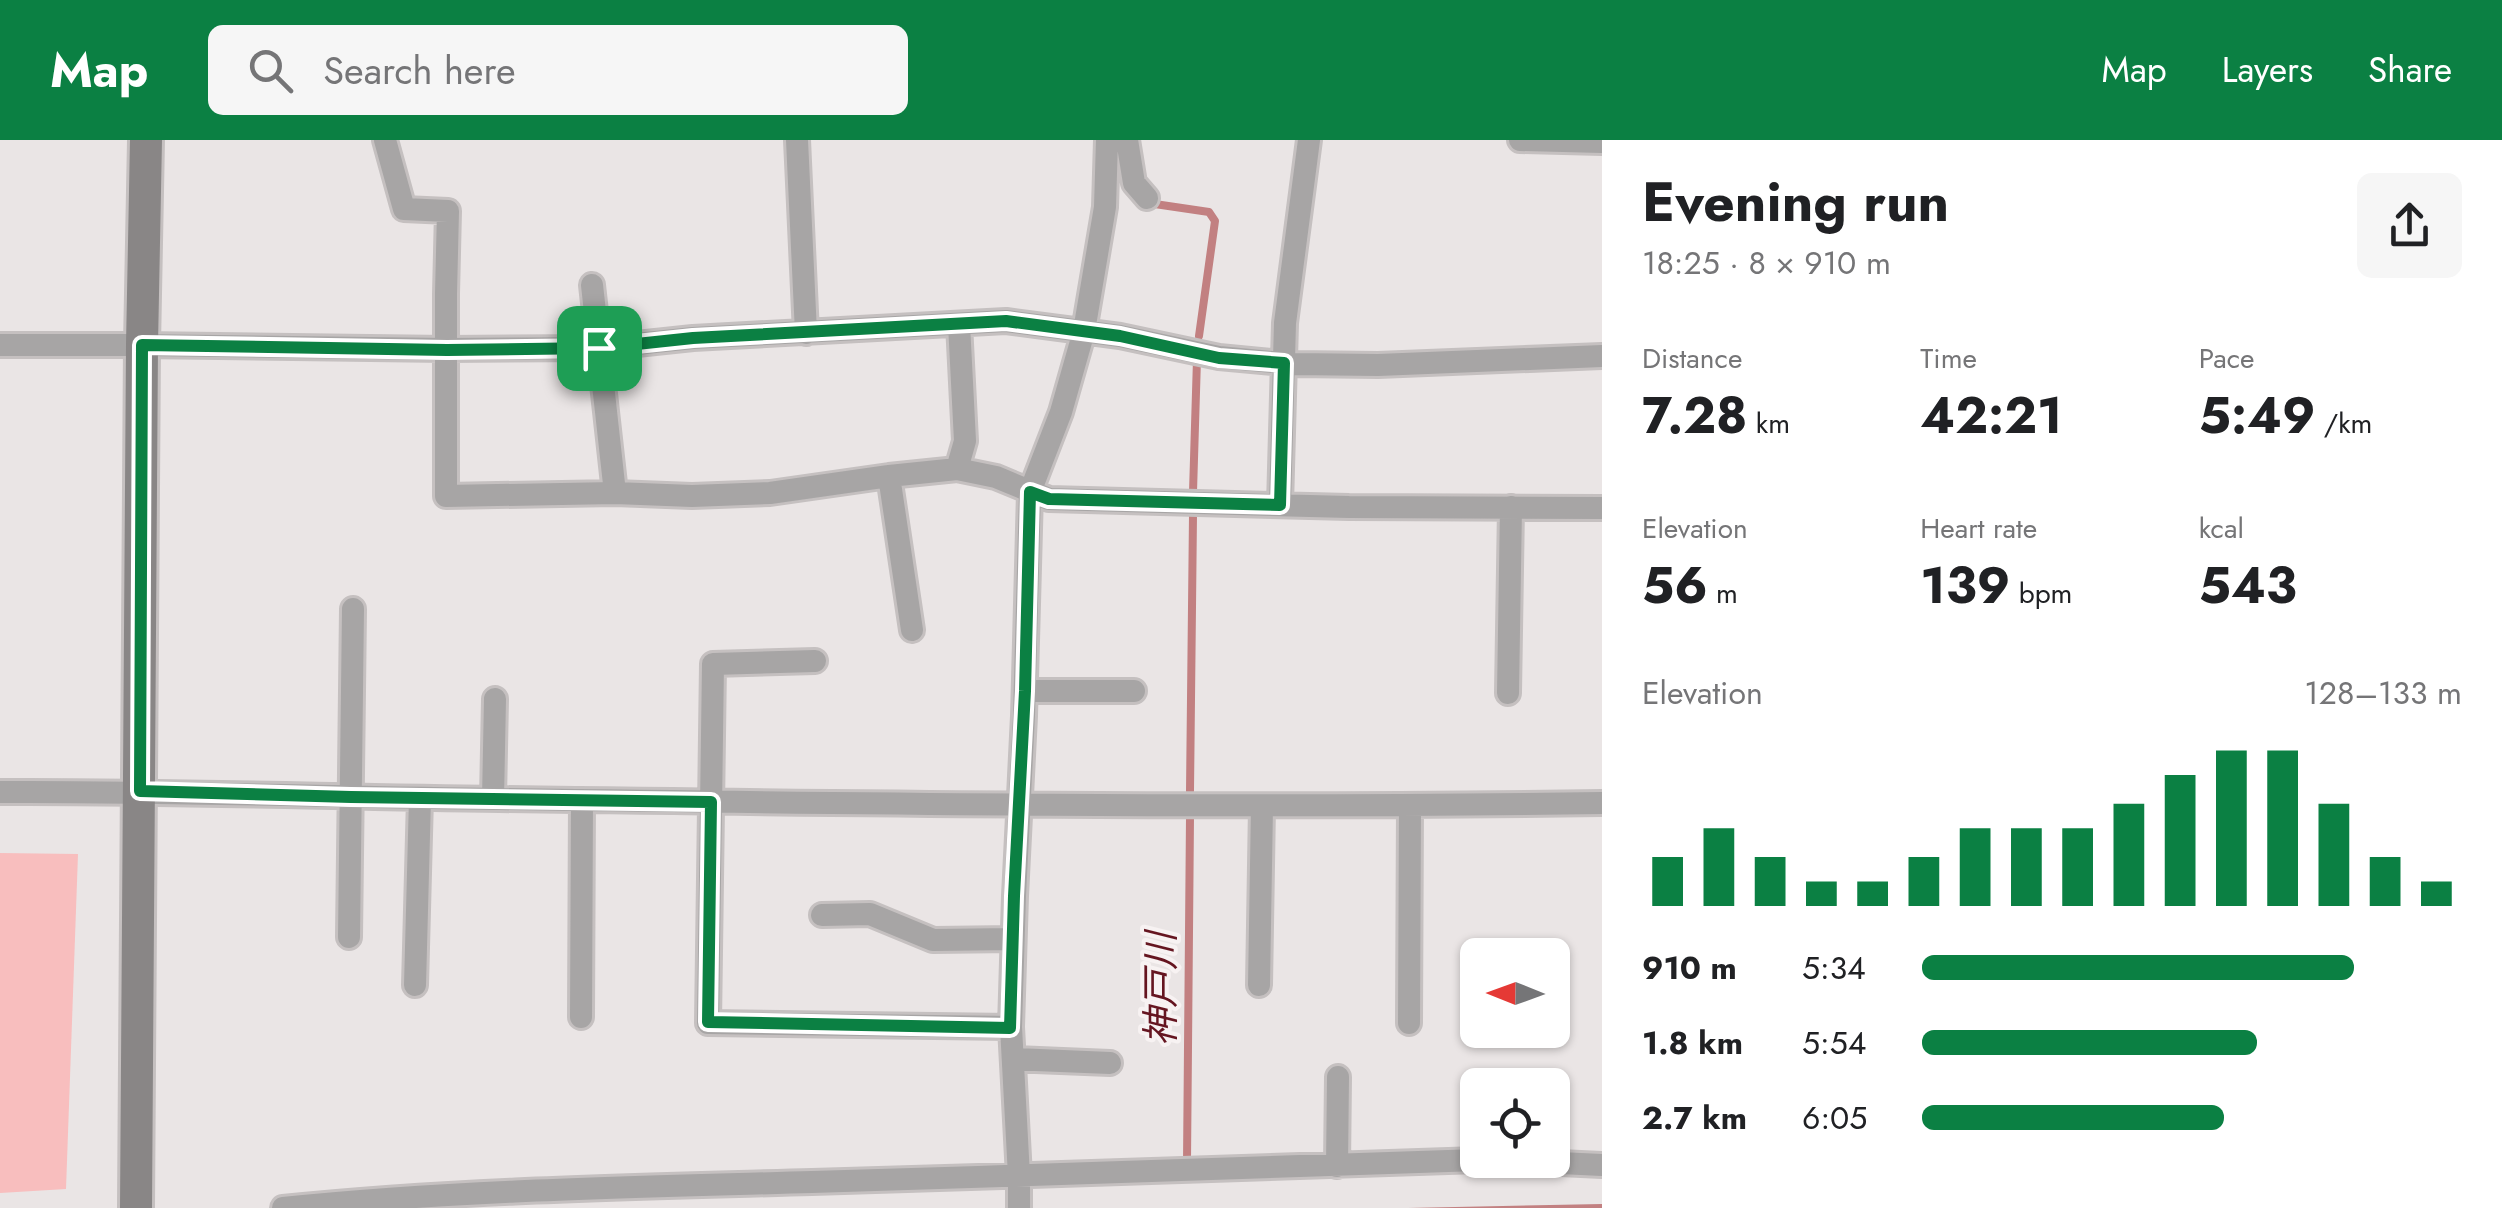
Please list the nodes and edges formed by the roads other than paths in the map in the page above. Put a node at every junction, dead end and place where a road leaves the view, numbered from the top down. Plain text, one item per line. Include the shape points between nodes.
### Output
1 (146, 140) edge
2 (386, 140) edge
3 (797, 140) edge
4 (1107, 140) edge
5 (1127, 140) edge
6 (1520, 140) edge
7 (1305, 141) edge
8 (1602, 142) edge
9 (1146, 198) dead end
10 (592, 285) dead end
11 (959, 324) junction
12 (1084, 331) junction
13 (806, 332) junction
14 (0, 345) edge
15 (142, 345) junction
16 (599, 348) junction
17 (447, 350) junction
18 (1602, 356) edge
19 (1284, 363) junction
20 (957, 470) junction
21 (889, 476) junction
22 (1030, 492) junction
23 (615, 493) junction
24 (1280, 505) junction
25 (1511, 507) junction
26 (1602, 508) edge
27 (353, 608) dead end
28 (912, 630) dead end
29 (816, 661) dead end
30 (1025, 691) junction
31 (1134, 691) dead end
32 (1508, 693) dead end
33 (495, 699) dead end
34 (140, 791) junction
35 (0, 792) edge
36 (351, 797) junction
37 (420, 798) junction
38 (494, 799) junction
39 (582, 800) junction
40 (711, 802) junction
41 (1602, 804) edge
42 (1020, 806) junction
43 (1262, 806) junction
44 (1410, 806) junction
45 (822, 915) dead end
46 (349, 937) dead end
47 (1014, 939) junction
48 (1259, 984) dead end
49 (415, 985) dead end
50 (581, 1017) dead end
51 (1409, 1022) dead end
52 (1010, 1028) junction
53 (1013, 1060) junction
54 (1110, 1062) dead end
55 (1338, 1077) dead end
56 (1460, 1161) edge
57 (1570, 1163) edge
58 (1602, 1164) edge
59 (1337, 1166) junction
60 (1019, 1191) edge
61 (136, 1208) edge
62 (283, 1208) edge

1 - 15 street
2 - 17 street via 404,209 448,210
3 - 13 street
4 - 12 street via 1105,207
5 - 9 street via 1134,183
6 - 8 street
7 - 19 street
10 - 16 street
11 - 12 street via 1006,321
11 - 13 street
11 - 20 street via 966,441
12 - 19 street via 1219,358
12 - 22 street
13 - 16 street
14 - 15 street
15 - 17 street
15 - 34 street
16 - 17 street
16 - 23 street
17 - 23 street via 446,496
18 - 19 street
19 - 24 street
20 - 21 street
20 - 22 street
21 - 23 street via 770,493
21 - 28 street
22 - 24 street via 1049,499
22 - 30 street
24 - 25 street
25 - 26 street
25 - 32 street
27 - 36 street
29 - 40 street via 713,664
30 - 31 street
30 - 42 street
33 - 38 street
34 - 35 street
34 - 36 street
34 - 61 street
36 - 37 street
36 - 46 street
37 - 38 street
37 - 49 street
38 - 39 street
39 - 40 street
39 - 50 street
40 - 42 street
40 - 52 street via 708,1022
41 - 44 street
42 - 43 street
42 - 47 street
43 - 44 street
43 - 48 street
44 - 51 street
45 - 47 street via 870,914 932,940
47 - 52 street
52 - 53 street
53 - 54 street
53 - 60 street
55 - 59 street
56 - 59 street
57 - 58 street
59 - 60 street
60 - 62 street via 503,1193

